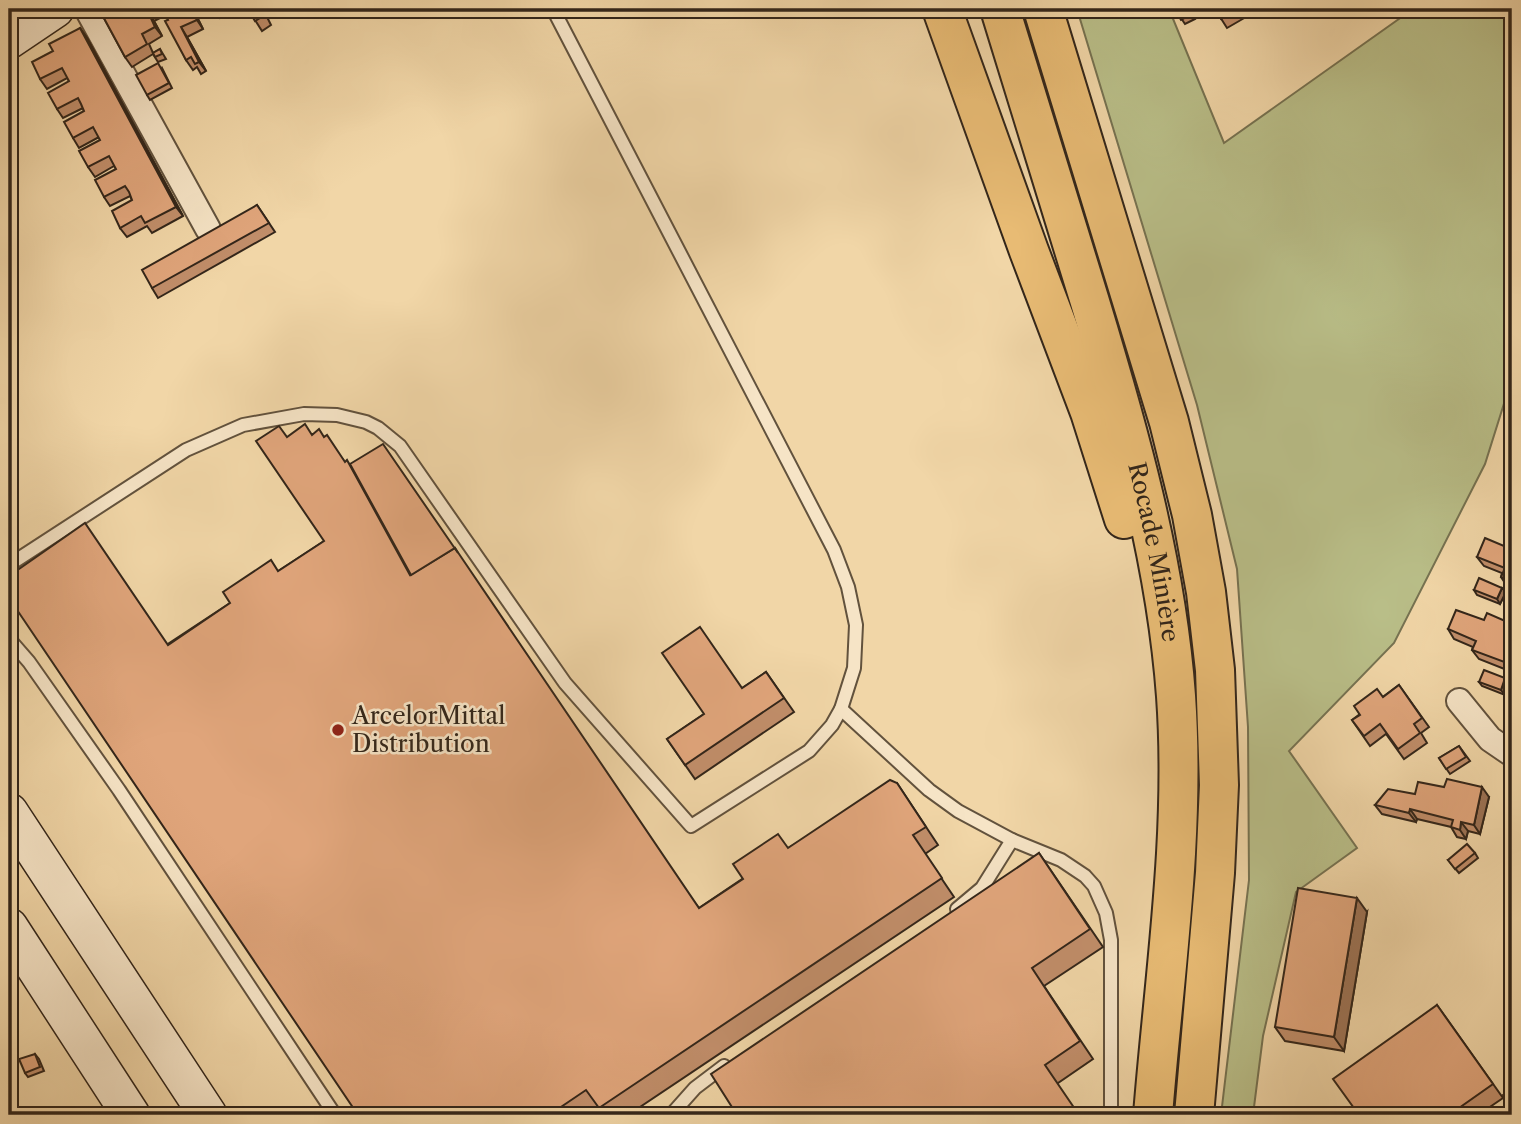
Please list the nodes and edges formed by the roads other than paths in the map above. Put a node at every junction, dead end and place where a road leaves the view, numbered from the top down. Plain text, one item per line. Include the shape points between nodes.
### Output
1 (55, 9) edge
2 (87, 9) edge
3 (553, 9) edge
4 (942, 9) edge
5 (1000, 9) edge
6 (1043, 9) edge
7 (9, 40) edge
8 (208, 229) edge
9 (9, 565) edge
10 (9, 639) edge
11 (1459, 701) dead end
12 (841, 709) junction
13 (1512, 754) edge
14 (9, 812) edge
15 (1012, 840) junction
16 (1175, 846) junction
17 (947, 915) edge
18 (9, 927) edge
19 (740, 1055) edge
20 (131, 1115) edge
21 (208, 1115) edge
22 (335, 1115) edge
23 (671, 1115) edge
24 (1111, 1115) edge
25 (1153, 1115) edge
26 (1194, 1115) edge

1 - 7 main road
2 - 8 street
3 - 12 lane via 841,566 854,607 857,646
4 - 16 highway via 1121,508 1146,622
5 - 16 highway, Rocade Minière via 1105,351 1156,546 1176,697
6 - 26 highway, Rocade Minière via 1169,422 1206,592 1215,670 1218,797 1216,873
9 - 12 lane via 206,440 263,420 304,414 345,416 378,428 400,446 565,683 691,826 809,751
10 - 22 lane via 119,790
11 - 13 street via 1490,740
12 - 15 lane via 944,801
14 - 21 main road
15 - 17 lane via 982,888
15 - 24 lane via 1074,868 1094,886 1106,913 1111,956
16 - 25 highway, Rocade Minière
18 - 20 main road
19 - 23 lane via 695,1088

